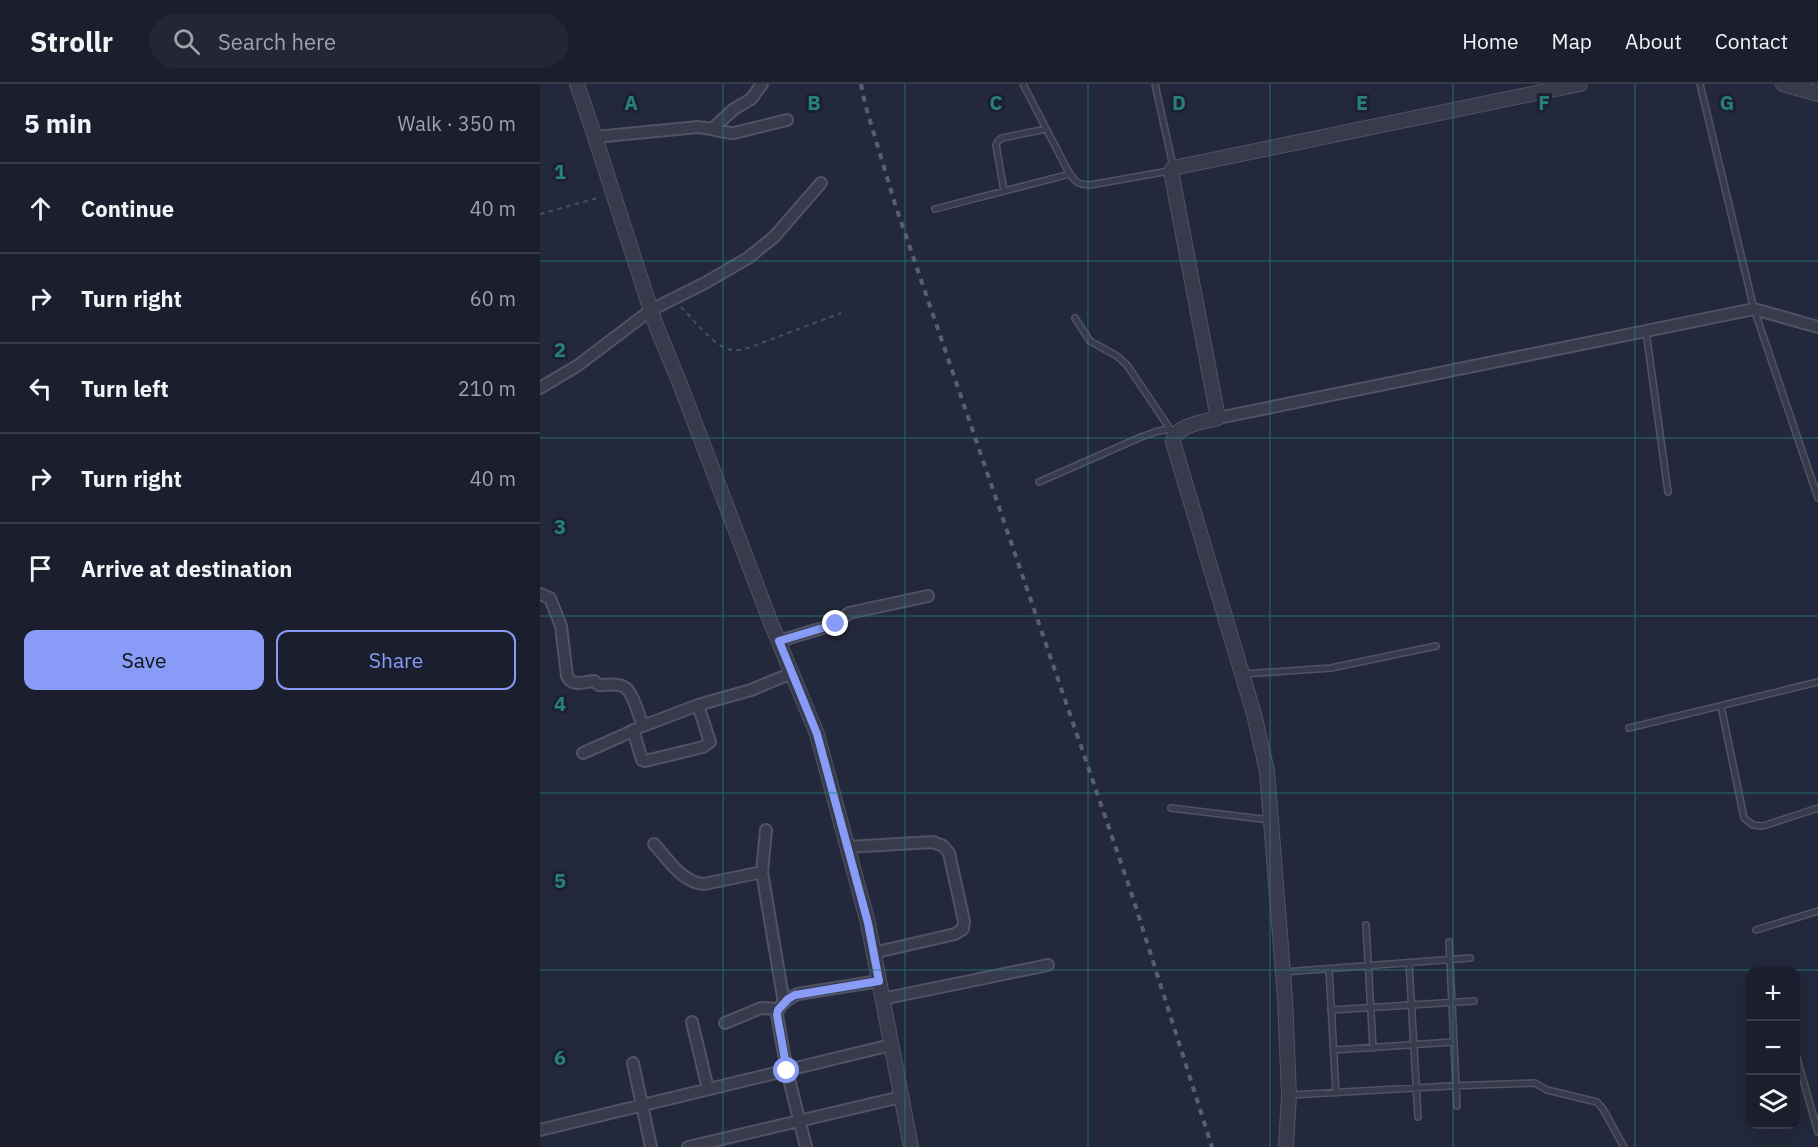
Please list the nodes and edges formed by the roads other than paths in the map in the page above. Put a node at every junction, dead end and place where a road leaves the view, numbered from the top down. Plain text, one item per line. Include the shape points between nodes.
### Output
1 (577, 84) edge
2 (762, 84) edge
3 (1023, 84) edge
4 (1155, 84) edge
5 (1581, 84) edge
6 (1700, 84) edge
7 (1783, 84) edge
8 (1817, 91) edge
9 (787, 120) dead end
10 (712, 129) junction
11 (1046, 129) junction
12 (595, 137) junction
13 (1172, 169) junction
14 (1070, 174) junction
15 (821, 183) dead end
16 (1004, 191) junction
17 (935, 209) dead end
18 (1754, 309) junction
19 (651, 310) junction
20 (1076, 318) dead end
21 (1818, 327) edge
22 (1646, 331) junction
23 (540, 388) edge
24 (1218, 418) junction
25 (1172, 432) junction
26 (1039, 482) dead end
27 (1668, 492) dead end
28 (1818, 498) edge
29 (540, 594) edge
30 (928, 596) dead end
31 (779, 641) junction
32 (1436, 646) dead end
33 (792, 674) junction
34 (1242, 675) junction
35 (1818, 682) edge
36 (698, 705) junction
37 (1721, 706) junction
38 (638, 728) junction
39 (1629, 728) dead end
40 (583, 753) dead end
41 (1171, 808) dead end
42 (1818, 808) edge
43 (1272, 820) junction
44 (766, 830) dead end
45 (654, 844) dead end
46 (847, 847) junction
47 (762, 872) junction
48 (1818, 911) edge
49 (1366, 925) dead end
50 (1756, 930) dead end
51 (1449, 942) dead end
52 (873, 953) junction
53 (1470, 958) dead end
54 (1450, 960) junction
55 (1409, 963) junction
56 (1048, 965) dead end
57 (1368, 966) junction
58 (1329, 969) junction
59 (1283, 972) junction
60 (879, 981) junction
61 (882, 999) junction
62 (1474, 1001) dead end
63 (1451, 1002) junction
64 (1411, 1004) junction
65 (781, 1006) junction
66 (1370, 1007) junction
67 (1331, 1010) junction
68 (692, 1022) dead end
69 (725, 1023) dead end
70 (1454, 1042) junction
71 (891, 1046) junction
72 (1413, 1046) junction
73 (1373, 1048) junction
74 (1334, 1050) junction
75 (633, 1063) dead end
76 (1800, 1069) edge
77 (787, 1071) junction
78 (1456, 1086) junction
79 (1415, 1088) junction
80 (708, 1089) junction
81 (1336, 1093) junction
82 (1289, 1095) junction
83 (901, 1097) junction
84 (642, 1105) junction
85 (1457, 1106) dead end
86 (1418, 1117) dead end
87 (799, 1120) junction
88 (540, 1130) edge
89 (1818, 1132) edge
90 (651, 1147) edge
91 (688, 1147) edge
92 (806, 1147) edge
93 (910, 1147) edge
94 (1286, 1147) edge
95 (1624, 1147) edge

1 - 12 street
2 - 10 street via 751,99
3 - 11 lane
4 - 13 lane
5 - 13 street
6 - 18 lane
7 - 8 street
9 - 10 street via 734,133
10 - 12 street
11 - 14 lane
11 - 16 lane via 998,141
12 - 19 street
13 - 14 lane via 1090,185 1082,185
13 - 24 street
14 - 16 lane
15 - 19 street via 774,237 748,258
16 - 17 lane
18 - 21 street
18 - 22 street
18 - 28 lane
19 - 23 street via 577,366
19 - 31 street
20 - 25 lane via 1090,341 1127,365
22 - 24 street
22 - 27 lane
24 - 25 street
25 - 26 lane via 1158,431 1141,437
25 - 34 street
29 - 38 street via 550,598 559,621 569,680 623,687 631,695
30 - 31 street via 849,613 836,624
31 - 33 street
32 - 34 lane via 1331,668
33 - 36 street
33 - 46 street via 817,734
34 - 43 street via 1265,761
35 - 37 lane
36 - 38 street
36 - 38 street via 709,736 708,745 645,761
37 - 39 lane
37 - 42 lane via 1744,818 1763,826
38 - 40 street
41 - 43 lane
43 - 59 street
44 - 47 street
45 - 47 street via 696,884
46 - 52 street
46 - 52 street via 933,842 943,846 951,858 963,929
47 - 65 street
48 - 50 lane
49 - 57 lane
51 - 54 lane
52 - 60 street
53 - 54 lane
54 - 55 lane
54 - 63 lane
55 - 57 lane
55 - 64 lane
56 - 61 street
57 - 58 lane
57 - 66 lane
58 - 59 lane
58 - 67 lane
59 - 82 street
60 - 61 street
60 - 65 street via 798,994
61 - 71 street
62 - 63 lane
63 - 64 lane
63 - 70 lane
64 - 66 lane
64 - 72 lane
65 - 69 street via 761,1008
65 - 77 street via 777,1015
66 - 67 lane
66 - 73 lane
67 - 74 lane
68 - 80 street
70 - 72 lane
70 - 78 lane
71 - 77 street
71 - 83 street
72 - 73 lane
72 - 79 lane
73 - 74 lane
74 - 81 lane
75 - 84 street
76 - 89 lane
77 - 80 street
77 - 87 street
78 - 79 lane
78 - 85 lane
78 - 95 lane via 1528,1083 1597,1102
79 - 81 lane
79 - 86 lane
80 - 84 street
81 - 82 lane
82 - 94 street
83 - 87 street
83 - 93 street
84 - 88 street
84 - 90 street
87 - 91 street
87 - 92 street

